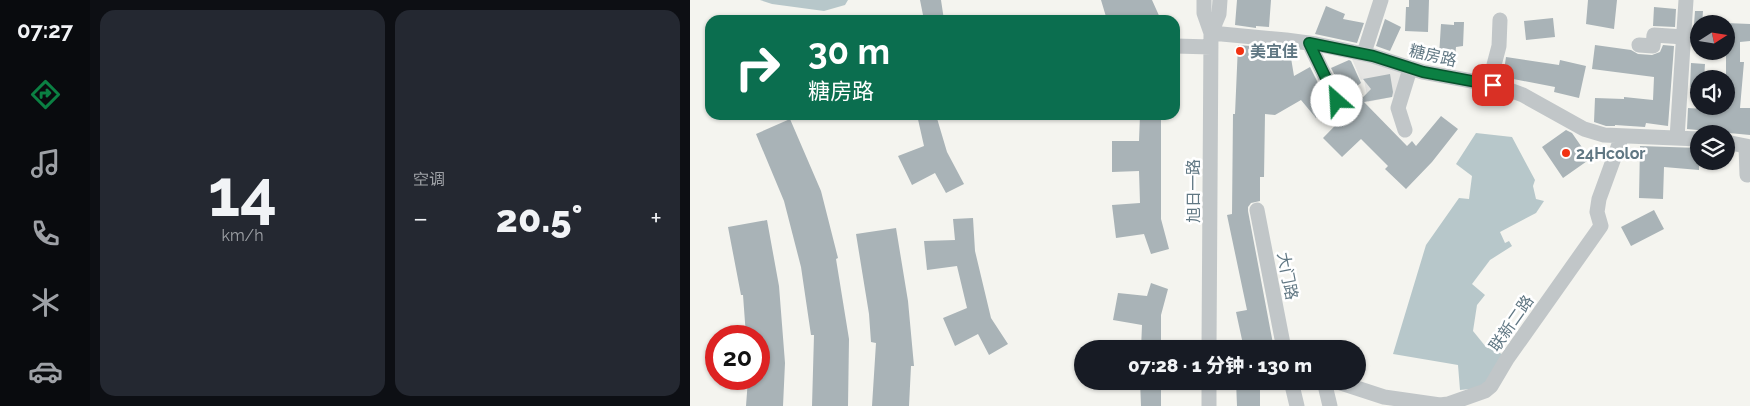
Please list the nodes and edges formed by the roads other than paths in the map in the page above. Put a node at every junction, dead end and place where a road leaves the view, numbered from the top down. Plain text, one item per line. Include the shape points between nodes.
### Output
1 (1204, 0) edge
2 (1220, 0) edge
3 (1381, 0) edge
4 (1686, 0) edge
5 (1500, 20) dead end
6 (1211, 40) junction
7 (1309, 43) junction
8 (1684, 44) junction
9 (1180, 45) edge
10 (1639, 45) dead end
11 (1364, 54) junction
12 (1410, 68) junction
13 (1489, 84) junction
14 (1337, 101) dead end
15 (1405, 130) dead end
16 (1622, 136) junction
17 (1677, 138) junction
18 (1690, 139) edge
19 (1735, 144) edge
20 (1748, 146) edge
21 (1747, 175) dead end
22 (1257, 210) dead end
23 (1210, 340) edge
24 (1282, 340) edge
25 (1209, 390) edge
26 (1293, 390) edge
27 (1326, 390) edge
28 (1363, 390) edge
29 (1209, 406) edge
30 (1297, 406) edge
31 (1330, 406) edge

1 - 6 street, 旭日一路
2 - 6 street, 旭日一路
3 - 11 street
4 - 8 street
5 - 13 street via 1499,46
6 - 7 street, 糖房路 via 1270,38
6 - 9 street, 糖房路
6 - 23 street, 旭日一路
7 - 11 street, 糖房路
7 - 14 street
8 - 10 street via 1654,35 1653,46
8 - 17 street
11 - 12 street, 糖房路
12 - 13 street, 糖房路
12 - 15 street via 1398,108
13 - 16 street, 糖房路 via 1523,95 1584,128 1604,135
16 - 17 street, 糖房路
16 - 28 street, 联新二路 via 1599,199 1597,212 1601,226 1488,389 1442,405 1384,397
17 - 18 street, 糖房路
19 - 20 street
20 - 21 street
22 - 24 street, 大门路
25 - 29 street
26 - 30 street
27 - 31 street

